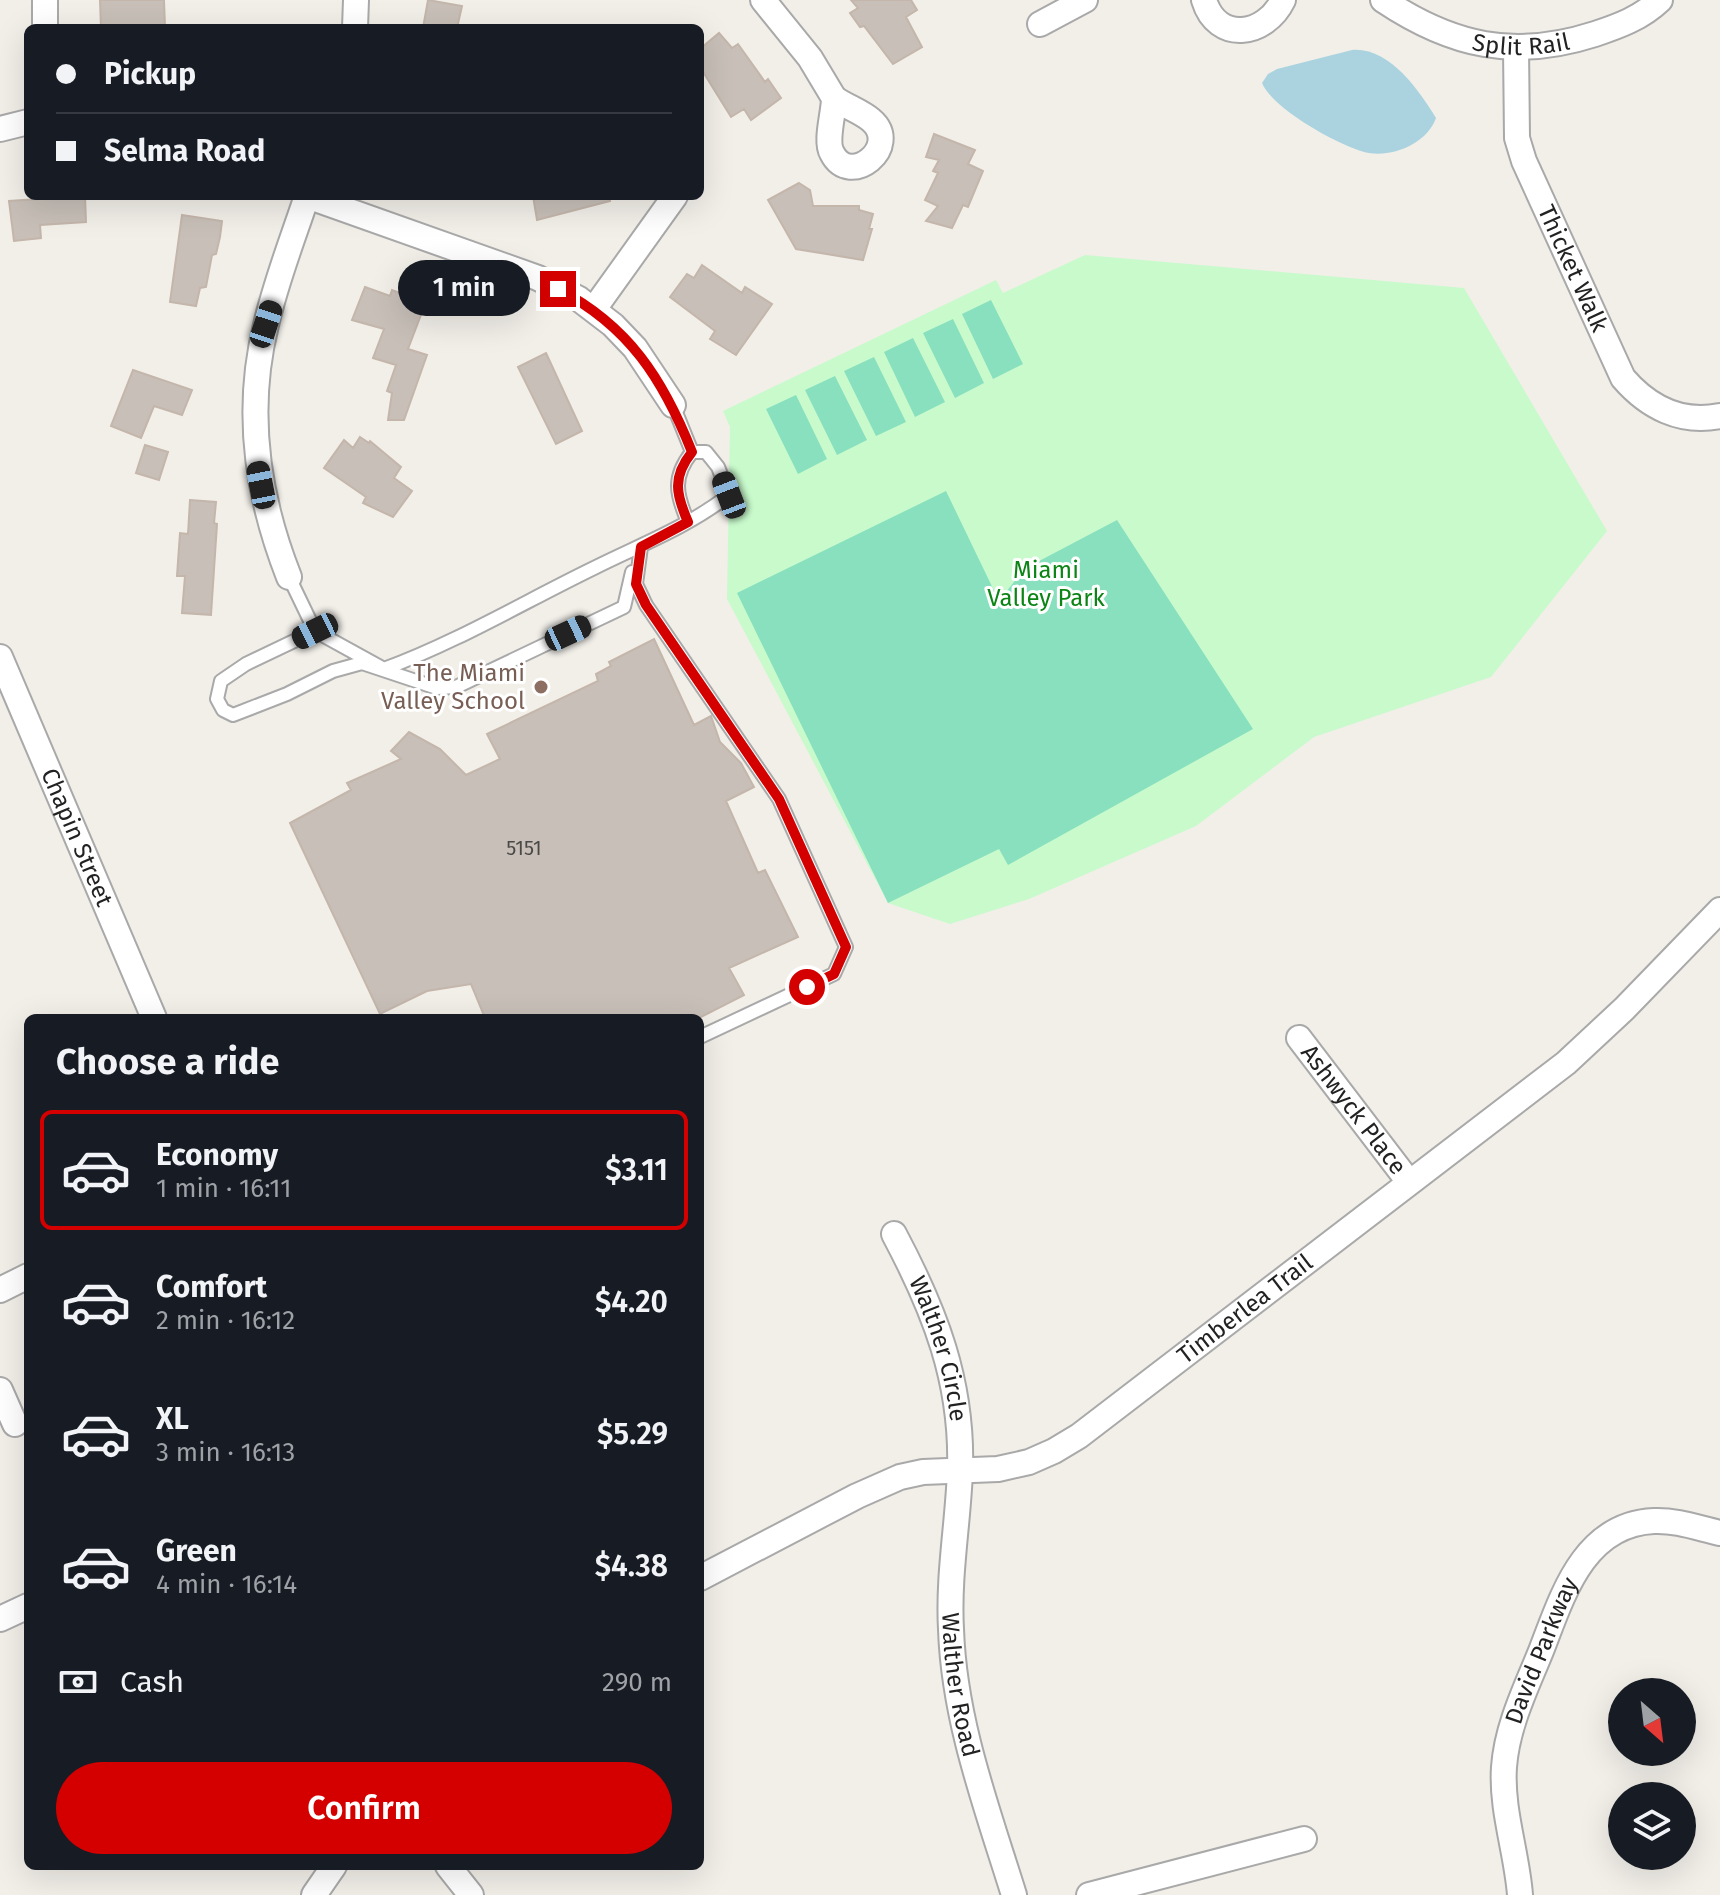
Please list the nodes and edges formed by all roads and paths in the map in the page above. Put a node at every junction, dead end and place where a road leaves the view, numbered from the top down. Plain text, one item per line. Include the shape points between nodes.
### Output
1 (45, 0) edge
2 (356, 0) edge
3 (763, 0) edge
4 (1085, 0) edge
5 (1204, 0) edge
6 (1283, 0) edge
7 (1383, 0) edge
8 (1660, 0) edge
9 (45, 24) edge
10 (355, 24) edge
11 (1040, 24) dead end
12 (1516, 48) junction
13 (834, 98) dead end
14 (24, 123) edge
15 (0, 129) edge
16 (306, 200) edge
17 (318, 200) edge
18 (672, 200) edge
19 (594, 309) junction
20 (673, 405) joint
21 (1720, 416) edge
22 (692, 452) junction
23 (688, 522) junction
24 (641, 547) junction
25 (289, 577) joint
26 (315, 631) junction
27 (0, 657) edge
28 (384, 669) junction
29 (1720, 910) edge
30 (152, 1014) edge
31 (704, 1035) edge
32 (1299, 1038) dead end
33 (1409, 1182) junction
34 (894, 1234) dead end
35 (24, 1278) edge
36 (0, 1290) edge
37 (0, 1390) edge
38 (15, 1424) dead end
39 (960, 1469) junction
40 (1720, 1533) edge
41 (704, 1576) edge
42 (24, 1608) edge
43 (0, 1619) edge
44 (1304, 1839) dead end
45 (331, 1870) edge
46 (451, 1870) edge
47 (314, 1895) edge
48 (471, 1895) edge
49 (1014, 1895) edge
50 (1089, 1895) edge
51 (1520, 1895) edge

1 - 9 street
2 - 10 street
3 - 13 street via 810,58
4 - 11 street
5 - 6 street via 1213,18 1240,30 1267,22
7 - 12 street, Split Rail via 1460,38
8 - 12 street, Split Rail via 1623,25 1583,38
12 - 21 street, Thicket Walk via 1517,138 1524,161 1623,378 1637,395 1674,415
14 - 15 street
16 - 25 street via 266,324 255,419 266,508
17 - 19 street via 538,278
18 - 19 street
19 - 20 street via 635,348
20 - 22 lane
22 - 23 lane via 681,466 677,496
22 - 23 lane via 706,452 729,495
23 - 24 lane
24 - 28 lane
24 - 28 lane via 624,607 456,687 437,688
24 - 31 lane via 636,584 646,605 779,799 846,947 834,974
25 - 26 lane
26 - 28 lane
26 - 28 lane via 221,681 217,699 223,710 233,715 362,663
27 - 30 street, Chapin Street
29 - 33 street, Timberlea Trail via 1566,1063
32 - 33 street, Ashwyck Place
33 - 39 street, Timberlea Trail via 1079,1436 1029,1462
34 - 39 street, Walther Circle via 923,1290 950,1367
35 - 36 street
37 - 38 street
39 - 41 street, Timberlea Trail via 886,1483
39 - 49 street, Walther Road via 951,1573 956,1684 966,1739
40 - 51 street, David Parkway via 1673,1522 1621,1529 1584,1557 1569,1581 1508,1742 1505,1796
42 - 43 street
44 - 50 street
45 - 47 street
46 - 48 street

